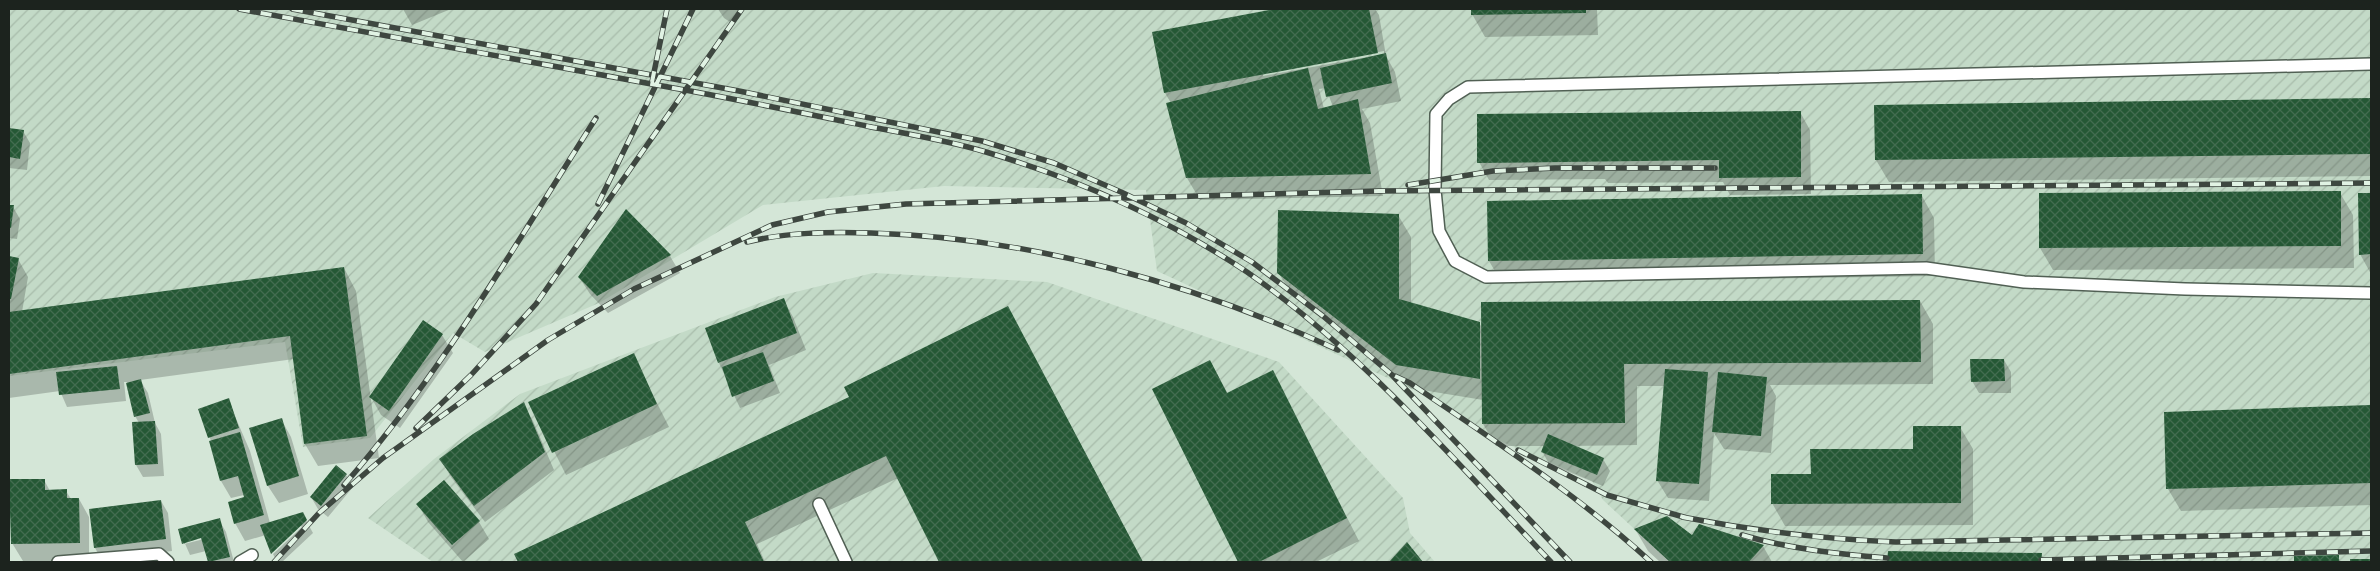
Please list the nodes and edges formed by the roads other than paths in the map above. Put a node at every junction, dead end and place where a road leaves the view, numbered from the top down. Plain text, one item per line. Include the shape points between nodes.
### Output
1 (2371, 64) edge
2 (2371, 293) edge
3 (819, 504) dead end
4 (252, 555) dead end
5 (58, 562) edge
6 (168, 562) edge
7 (240, 562) edge
8 (846, 562) edge

1 - 2 lane via 1468,87 1449,99 1436,114 1434,190 1439,231 1455,261 1486,277 1926,268 2024,282
3 - 8 lane
4 - 7 lane
5 - 6 lane via 159,554

